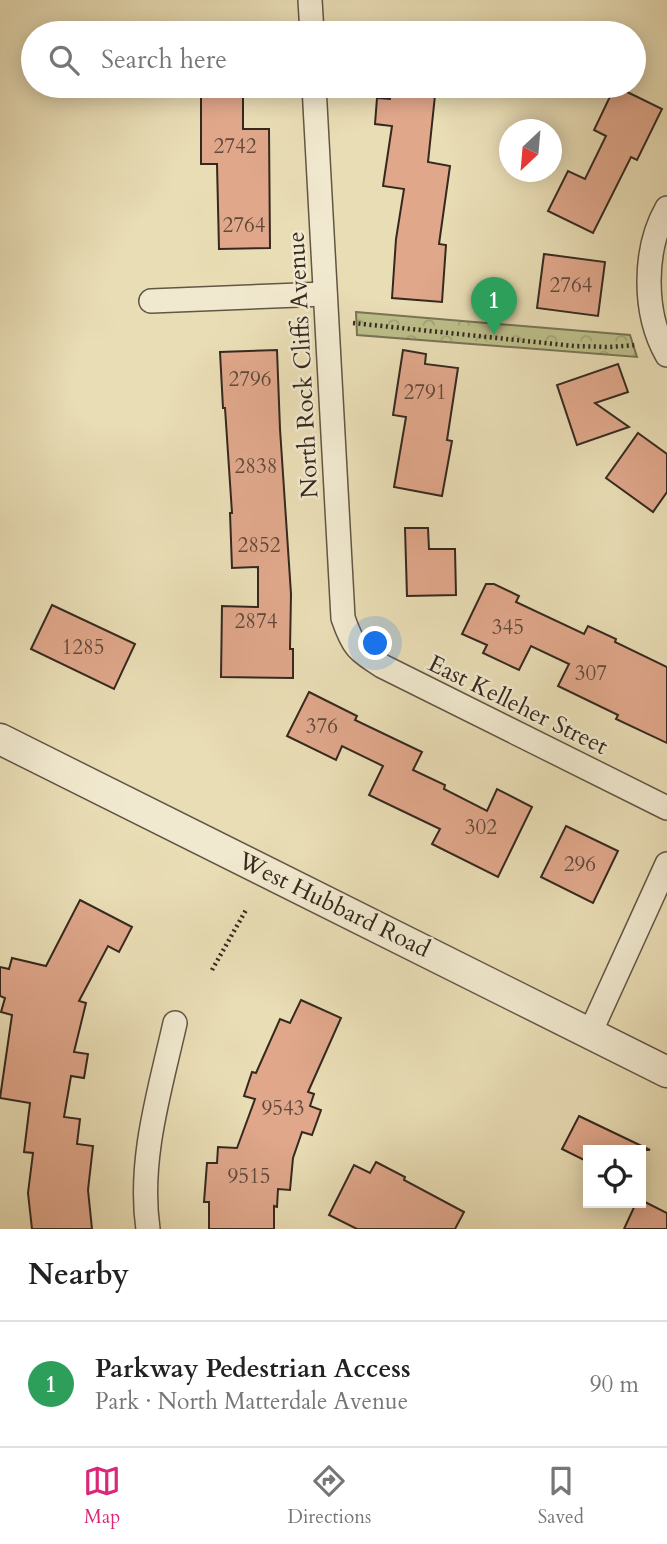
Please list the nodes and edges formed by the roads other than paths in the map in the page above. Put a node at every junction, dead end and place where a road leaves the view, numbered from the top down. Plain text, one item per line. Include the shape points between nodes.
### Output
1 (310, 0) edge
2 (311, 21) edge
3 (315, 98) edge
4 (667, 208) edge
5 (325, 294) junction
6 (151, 301) dead end
7 (654, 347) edge
8 (351, 640) joint
9 (0, 739) edge
10 (667, 808) edge
11 (667, 864) edge
12 (175, 1023) dead end
13 (590, 1033) junction
14 (667, 1072) edge
15 (148, 1229) edge

1 - 2 street
3 - 5 street, North Rock Cliffs Avenue
4 - 7 street via 651,254
5 - 6 street
5 - 8 street, North Rock Cliffs Avenue via 343,618
8 - 10 street, East Kelleher Street via 382,666
9 - 13 street, West Hubbard Road
11 - 13 street
12 - 15 street via 150,1131
13 - 14 street, West Hubbard Road

